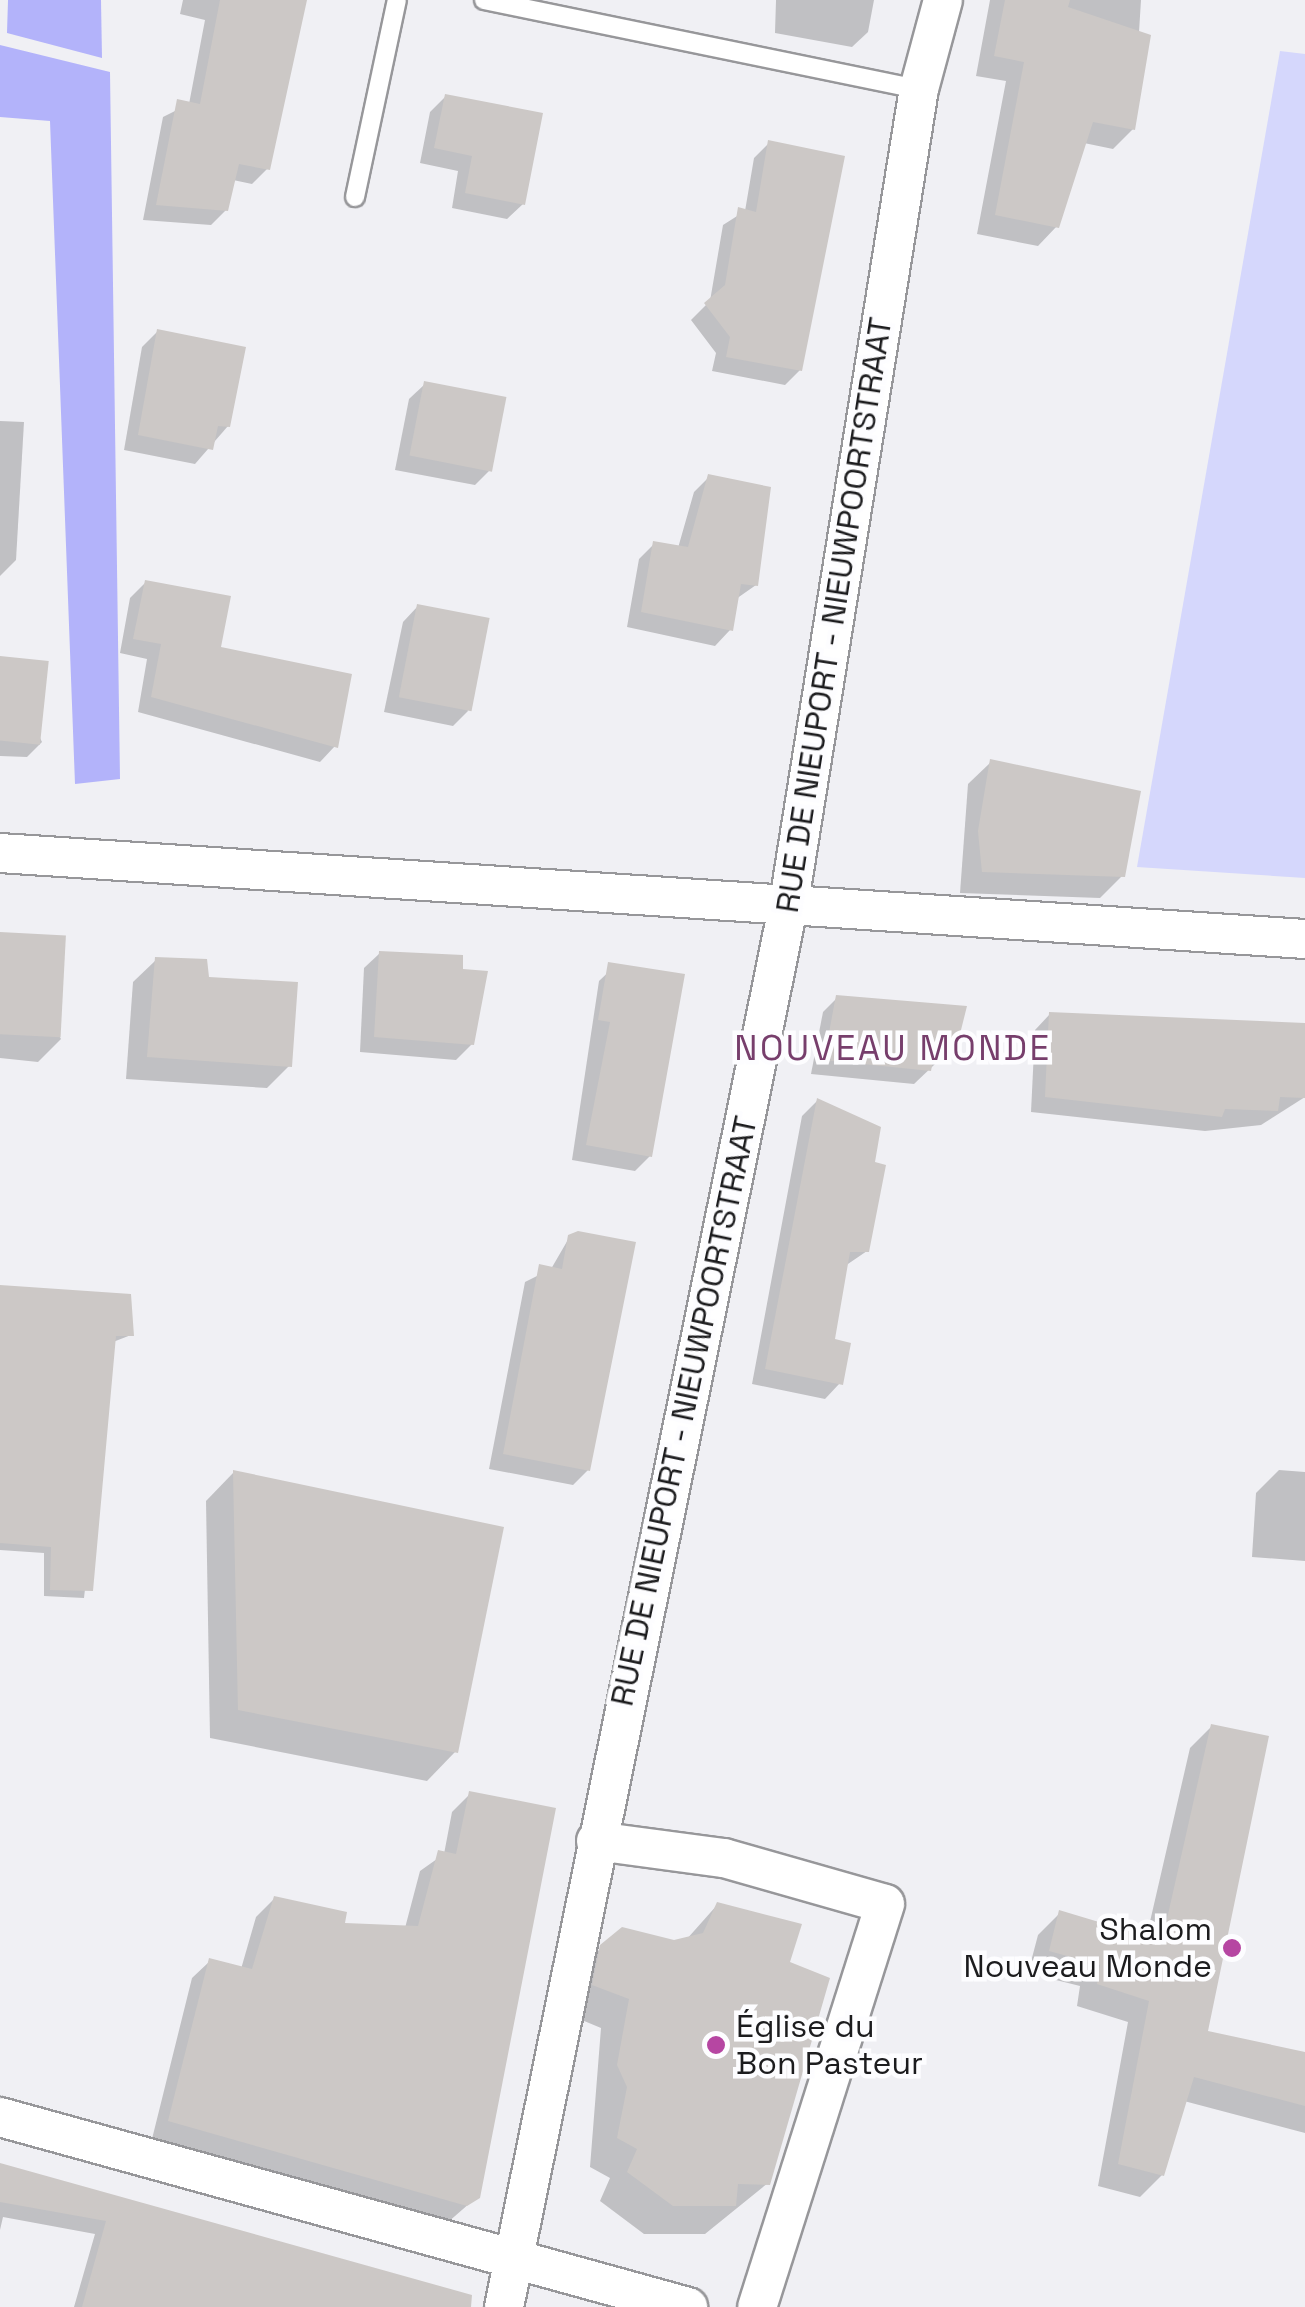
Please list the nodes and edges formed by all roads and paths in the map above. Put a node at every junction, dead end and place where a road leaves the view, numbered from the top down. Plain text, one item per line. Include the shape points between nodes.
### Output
1 (397, 0) edge
2 (484, 0) edge
3 (943, 0) edge
4 (919, 89) junction
5 (355, 197) dead end
6 (0, 854) edge
7 (789, 902) junction
8 (1305, 939) edge
9 (596, 1841) junction
10 (0, 2117) edge
11 (514, 2257) junction
12 (504, 2307) edge
13 (688, 2307) edge
14 (757, 2307) edge

1 - 5 lane
2 - 4 lane
3 - 4 street, RUE DE NIEUPORT - NIEUWPOORTSTRAAT
4 - 7 street, RUE DE NIEUPORT - NIEUWPOORTSTRAAT
6 - 7 street
7 - 8 street
7 - 9 street, RUE DE NIEUPORT - NIEUWPOORTSTRAAT
9 - 11 street, RUE DE NIEUPORT - NIEUWPOORTSTRAAT
9 - 14 street via 724,1858 884,1904
10 - 11 street
11 - 12 street, RUE DE NIEUPORT - NIEUWPOORTSTRAAT
11 - 13 street

